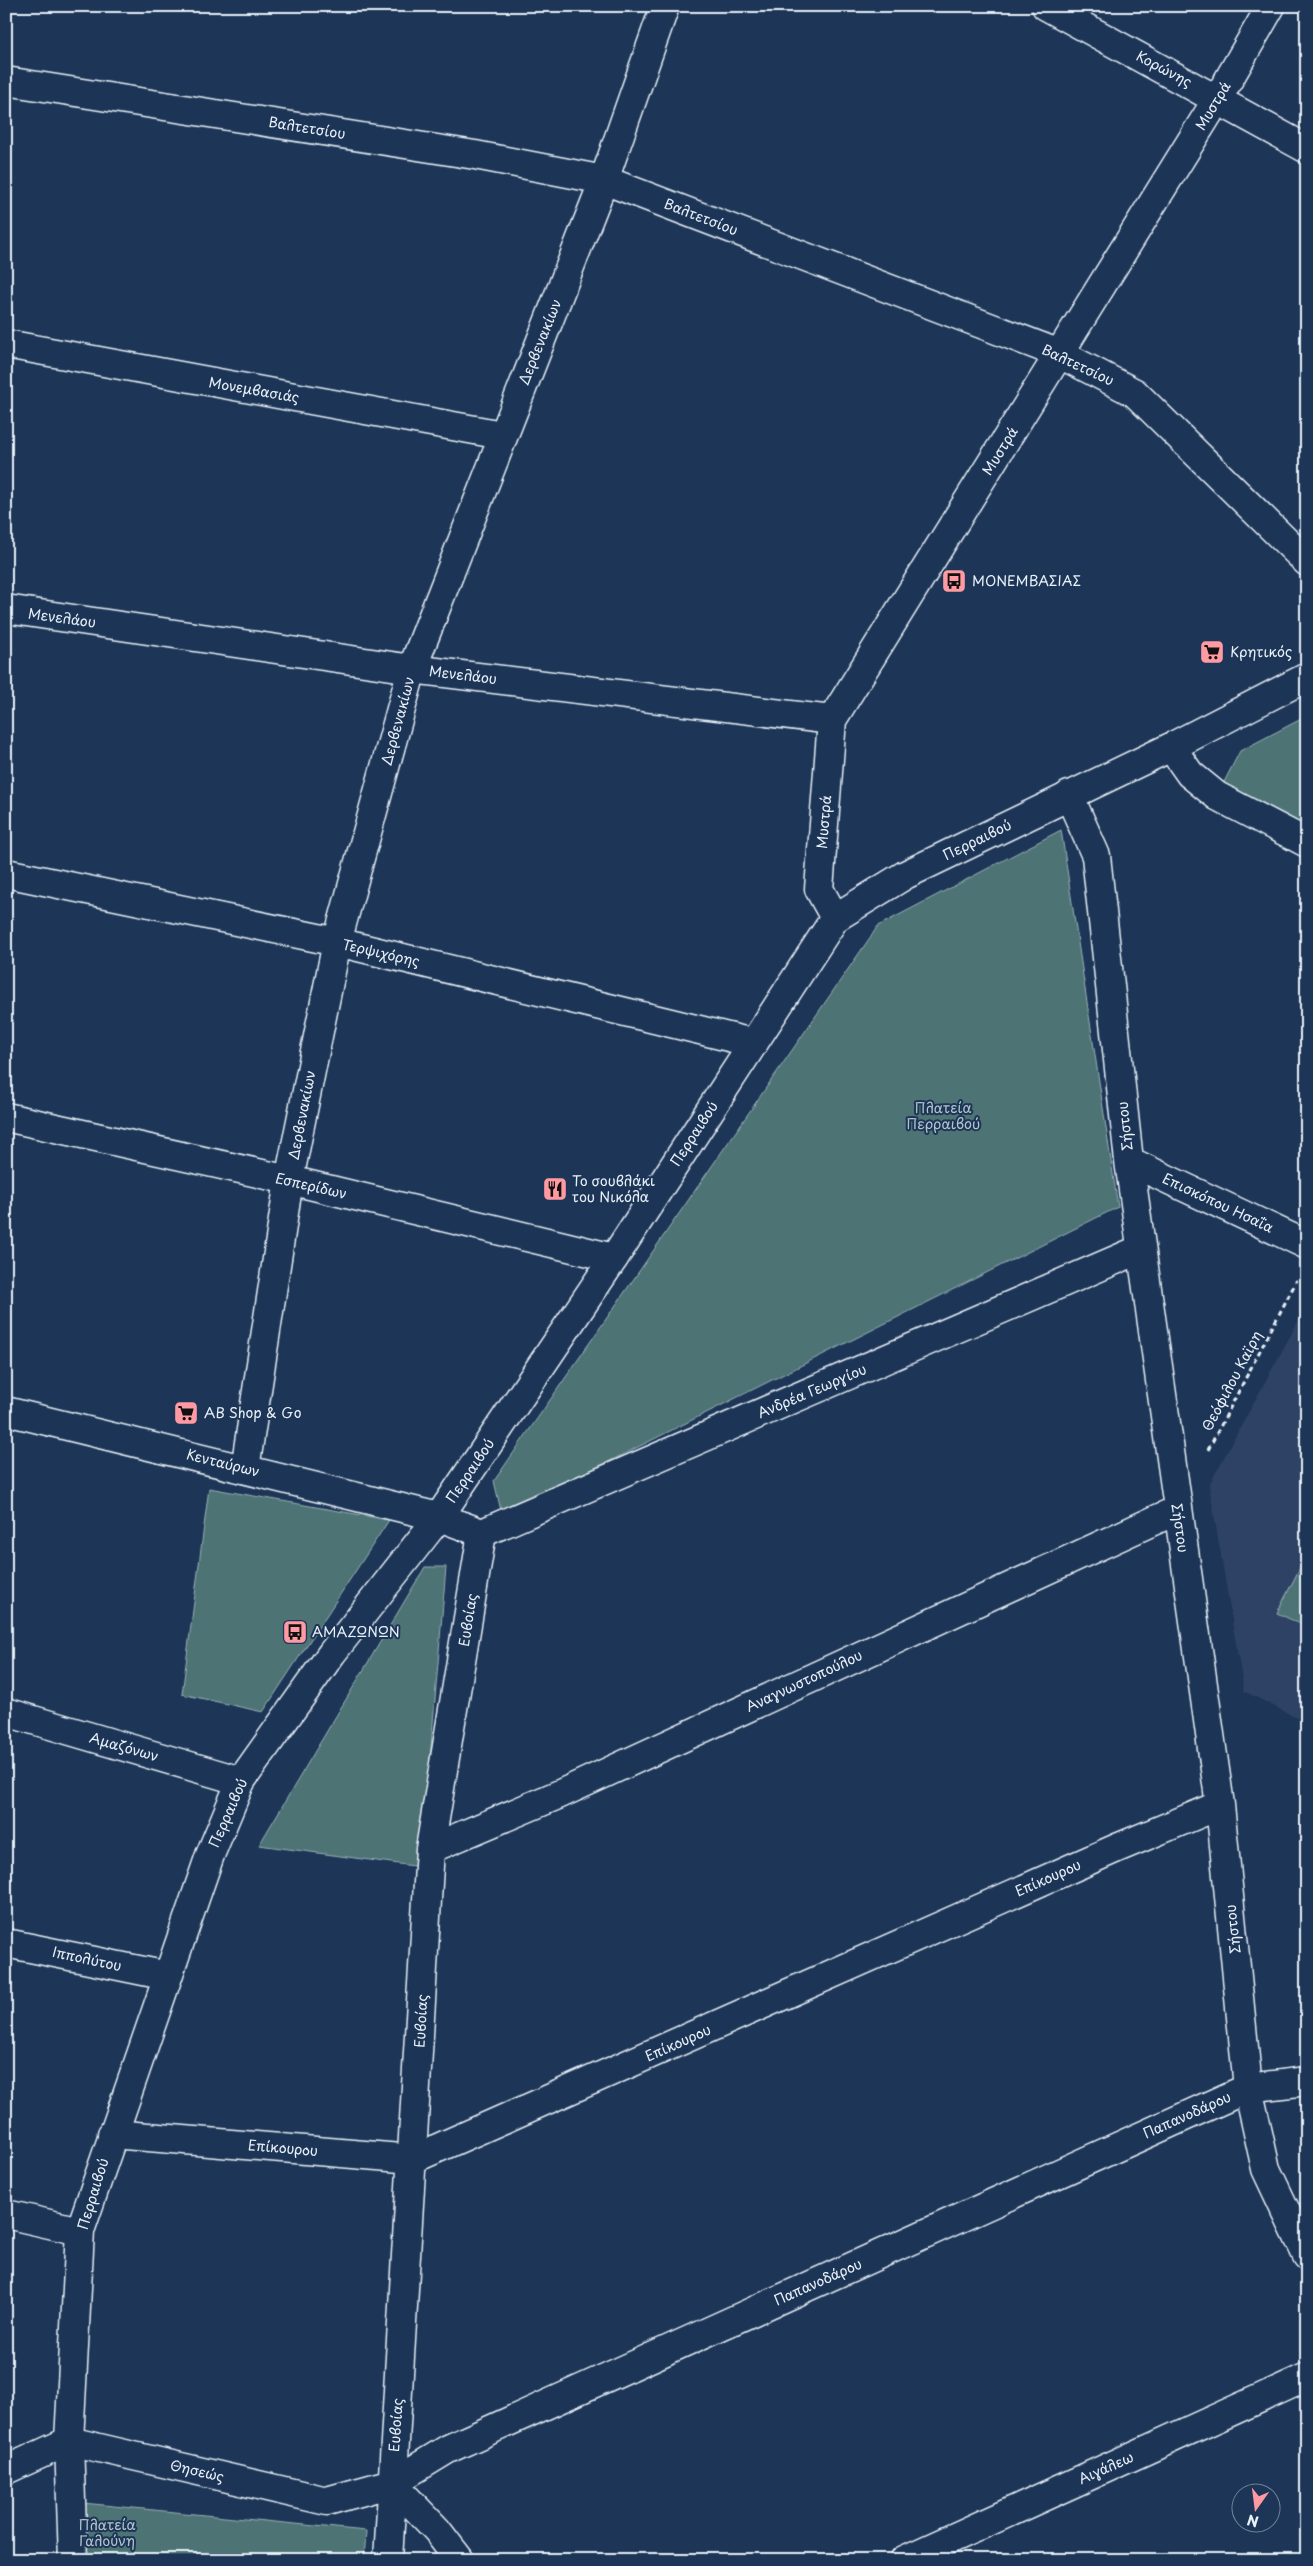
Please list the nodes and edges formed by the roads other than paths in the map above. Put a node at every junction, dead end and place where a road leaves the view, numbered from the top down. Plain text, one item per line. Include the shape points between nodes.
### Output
1 (665, 6) edge
2 (1046, 6) edge
3 (1271, 6) edge
4 (6, 81) edge
5 (1218, 98) junction
6 (1307, 149) edge
7 (604, 180) junction
8 (6, 344) edge
9 (1060, 354) junction
10 (502, 435) junction
11 (1307, 562) edge
12 (6, 609) edge
13 (412, 669) junction
14 (1307, 677) edge
15 (832, 720) junction
16 (1171, 747) junction
17 (1069, 795) junction
18 (1307, 843) edge
19 (6, 873) edge
20 (835, 918) junction
21 (337, 942) junction
22 (753, 1042) junction
23 (6, 1117) edge
24 (1129, 1161) junction
25 (289, 1180) junction
26 (1141, 1249) junction
27 (614, 1258) junction
28 (1304, 1258) edge
29 (6, 1411) edge
30 (245, 1468) junction
31 (1177, 1510) junction
32 (439, 1517) junction
33 (482, 1533) junction
34 (6, 1712) edge
35 (241, 1781) junction
36 (1220, 1805) junction
37 (430, 1849) junction
38 (6, 1943) edge
39 (168, 1976) junction
40 (1307, 2081) edge
41 (1248, 2088) junction
42 (112, 2134) junction
43 (412, 2159) junction
44 (6, 2214) edge
45 (80, 2231) junction
46 (1307, 2256) edge
47 (1307, 2376) edge
48 (70, 2441) junction
49 (6, 2470) edge
50 (392, 2483) junction
51 (73, 2560) edge
52 (388, 2560) edge
53 (460, 2560) edge
54 (904, 2560) edge

1 - 7 street, Δερβενακίων
2 - 5 street, Κορώνης
3 - 5 street, Μυστρά
4 - 7 street, Βαλτετσίου via 475,155
5 - 6 street, Κορώνης
5 - 9 street, Μυστρά
7 - 9 street, Βαλτετσίου
7 - 10 street, Δερβενακίων
8 - 10 street, Μονεμβασιάς
9 - 11 street, Βαλτετσίου via 1135,393
9 - 15 street, Μυστρά
10 - 13 street, Δερβενακίων
12 - 13 street, Μενελάου
13 - 15 street, Μενελάου
13 - 21 street, Δερβενακίων
14 - 16 street, Περραιβού
15 - 20 street, Μυστρά via 819,889
16 - 17 street, Περραιβού
16 - 18 street via 1190,774 1217,796
17 - 20 street, Περραιβού via 905,875
17 - 24 street, Σήστου via 1096,856
19 - 21 street, Τερψιχόρης
20 - 22 street, Περραιβού
21 - 22 street, Τερψιχόρης
21 - 25 street, Δερβενακίων
22 - 27 street, Περραιβού
23 - 25 street, Εσπερίδων
24 - 26 street, Σήστου
24 - 28 street, Επισκόπου Ησαΐα
25 - 27 street, Εσπερίδων
25 - 30 street, Δερβενακίων
26 - 31 street, Σήστου
26 - 33 street, Ανδρέα Γεωργίου
27 - 32 street, Περραιβού
29 - 30 street, Κενταύρων
30 - 32 street, Κενταύρων
31 - 36 street, Σήστου
31 - 37 street, Αναγνωστοπούλου via 560,1794
32 - 33 street
32 - 35 street, Περραιβού via 332,1653
33 - 37 street, Ευβοίας
34 - 35 street, Αμαζόνων
35 - 39 street, Περραιβού via 210,1854
36 - 41 street, Σήστου
36 - 43 street, Επίκουρου
37 - 43 street, Ευβοίας
38 - 39 street, Ιππολύτου
39 - 42 street, Περραιβού
40 - 41 street, Παπανοδάρου
41 - 46 street, Σήστου via 1266,2169
41 - 50 street, Παπανοδάρου via 448,2449
42 - 43 street, Επίκουρου
42 - 45 street, Περραιβού
43 - 50 street, Ευβοίας
44 - 45 street
45 - 48 street, Περραιβού
47 - 54 street, Αιγάλεω
48 - 49 street
48 - 50 street, Θησεώς via 327,2501
48 - 51 street, Περραιβού
50 - 52 street, Ευβοίας
50 - 53 street via 437,2530

